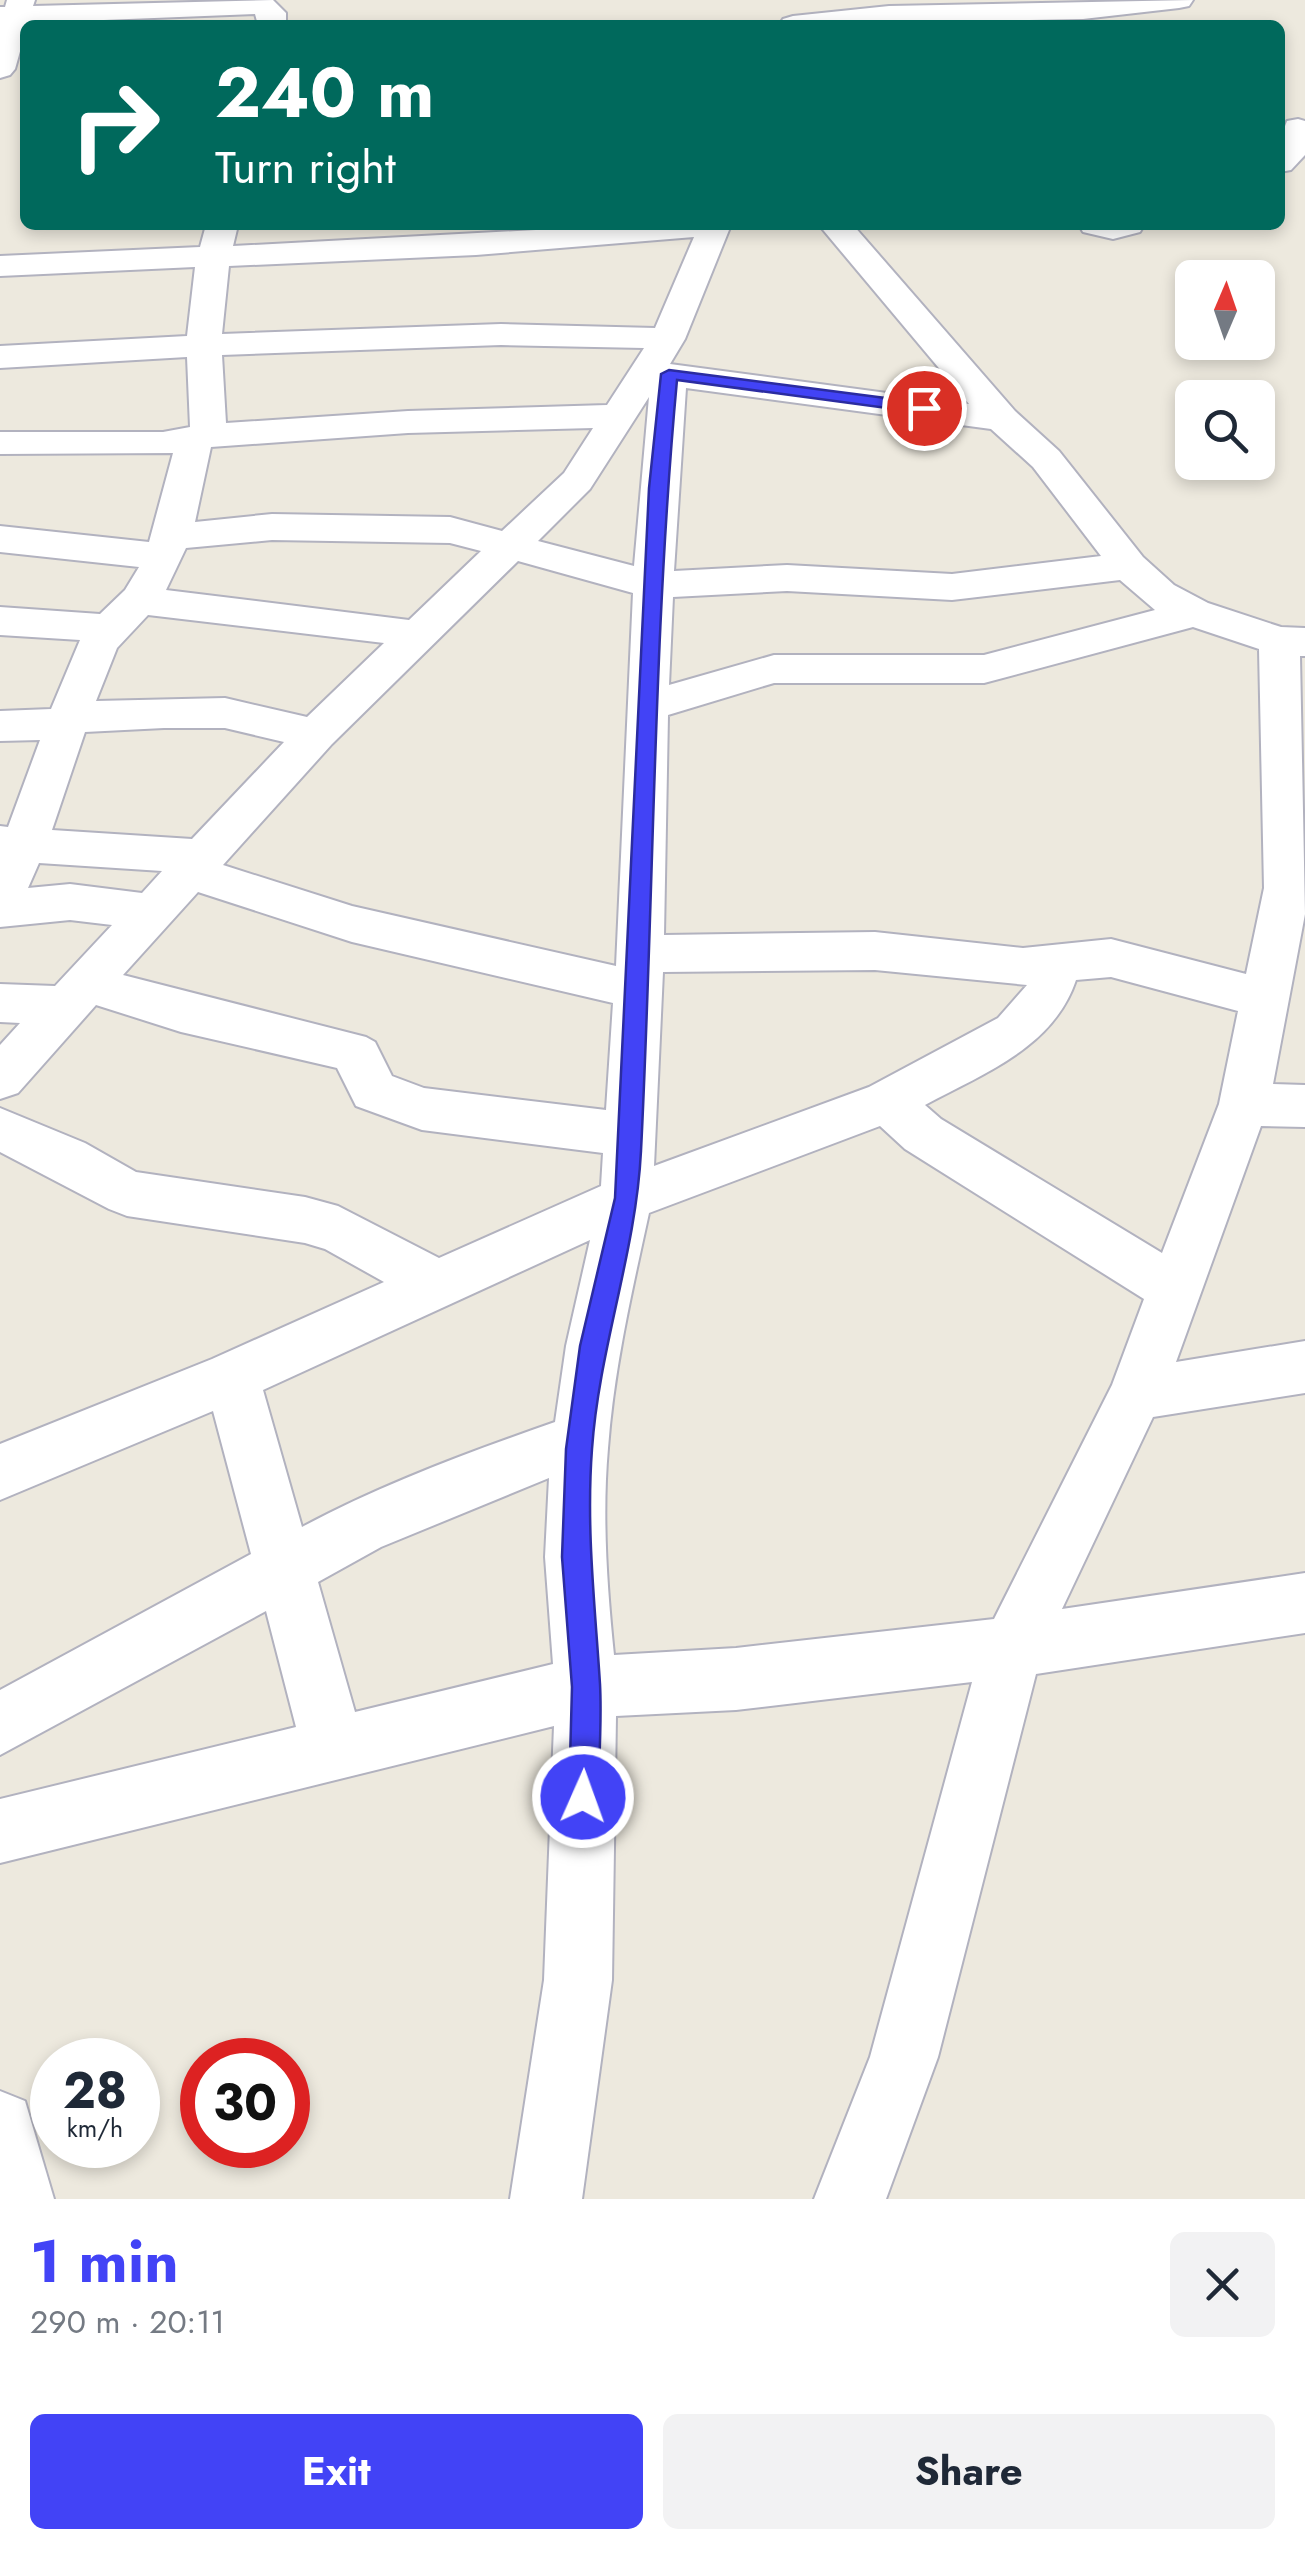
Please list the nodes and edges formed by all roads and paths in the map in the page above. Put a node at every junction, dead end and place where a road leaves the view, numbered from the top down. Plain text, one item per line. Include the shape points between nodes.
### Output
1 (1179, 0) edge
2 (12, 10) edge
3 (1093, 18) edge
4 (882, 19) edge
5 (272, 20) edge
6 (0, 69) edge
7 (1294, 126) edge
8 (1285, 158) edge
9 (673, 230) edge
10 (710, 230) edge
11 (839, 230) edge
12 (217, 241) edge
13 (0, 266) edge
14 (202, 348) junction
15 (0, 357) edge
16 (661, 362) junction
17 (618, 416) junction
18 (1002, 419) junction
19 (202, 438) junction
20 (0, 443) edge
21 (0, 539) edge
22 (168, 547) junction
23 (509, 547) junction
24 (1128, 566) junction
25 (654, 585) junction
26 (1194, 613) junction
27 (126, 615) junction
28 (0, 621) edge
29 (419, 635) junction
30 (1292, 641) edge
31 (647, 706) junction
32 (70, 721) junction
33 (0, 726) edge
34 (313, 737) junction
35 (13, 844) edge
36 (197, 865) junction
37 (0, 900) edge
38 (0, 909) edge
39 (153, 912) junction
40 (1058, 965) junction
41 (639, 972) junction
42 (78, 995) junction
43 (1264, 998) junction
44 (0, 1003) edge
45 (2, 1074) edge
46 (887, 1102) junction
47 (1244, 1104) junction
48 (1305, 1106) edge
49 (0, 1128) edge
50 (630, 1135) junction
51 (626, 1198) junction
52 (436, 1284) junction
53 (1175, 1289) junction
54 (1305, 1367) edge
55 (232, 1377) junction
56 (1136, 1394) junction
57 (580, 1440) junction
58 (0, 1472) edge
59 (284, 1571) junction
60 (1305, 1602) edge
61 (1012, 1647) junction
62 (586, 1687) junction
63 (0, 1724) edge
64 (334, 1750) junction
65 (0, 1831) edge
66 (0, 2126) edge
67 (18, 2199) edge
68 (546, 2199) edge
69 (850, 2199) edge

1 - 3 street
2 - 5 street via 262,5
2 - 6 street
3 - 4 street
7 - 8 street via 1293,150
9 - 12 street via 476,245
10 - 16 street
11 - 18 street
12 - 13 street
12 - 14 street
14 - 15 street
14 - 16 street via 547,332
14 - 19 street
16 - 17 street
16 - 18 street
16 - 25 street
17 - 19 street via 408,422
17 - 23 street via 577,481
18 - 24 street via 1046,459
19 - 20 street
19 - 22 street
21 - 22 street
22 - 23 street via 272,527 450,530
22 - 27 street
23 - 25 street
23 - 29 street
24 - 25 street via 952,587 786,578
24 - 26 street via 1160,595
25 - 31 street
26 - 30 street
26 - 31 street via 984,669 774,668
27 - 28 street
27 - 29 street via 337,622
27 - 32 street via 96,647
29 - 34 street
30 - 43 street via 1287,888
31 - 41 street
32 - 33 street
32 - 34 street via 187,712 281,721
32 - 35 street
34 - 36 street
35 - 36 street
35 - 37 street
36 - 39 street
36 - 41 street via 352,924
38 - 39 street via 70,902
39 - 42 street
40 - 41 street via 874,951
40 - 43 street via 1111,958
40 - 46 street via 1047,996 1015,1032
41 - 50 street
42 - 44 street
42 - 45 street
42 - 50 street via 350,1051 374,1091 422,1109
43 - 47 street
46 - 51 street
46 - 53 street via 923,1134
47 - 48 street
47 - 53 street
49 - 52 street via 127,1193 338,1229
50 - 51 street
51 - 52 street
51 - 57 street
52 - 55 street
53 - 56 street
54 - 56 street
55 - 58 street
55 - 59 street
56 - 61 street
57 - 59 street via 360,1527
57 - 62 street via 575,1557
59 - 63 street
59 - 64 street
60 - 61 street
61 - 62 street via 736,1679
61 - 69 street via 904,2058
62 - 64 street
62 - 68 street via 578,1980
64 - 65 street
66 - 67 street

